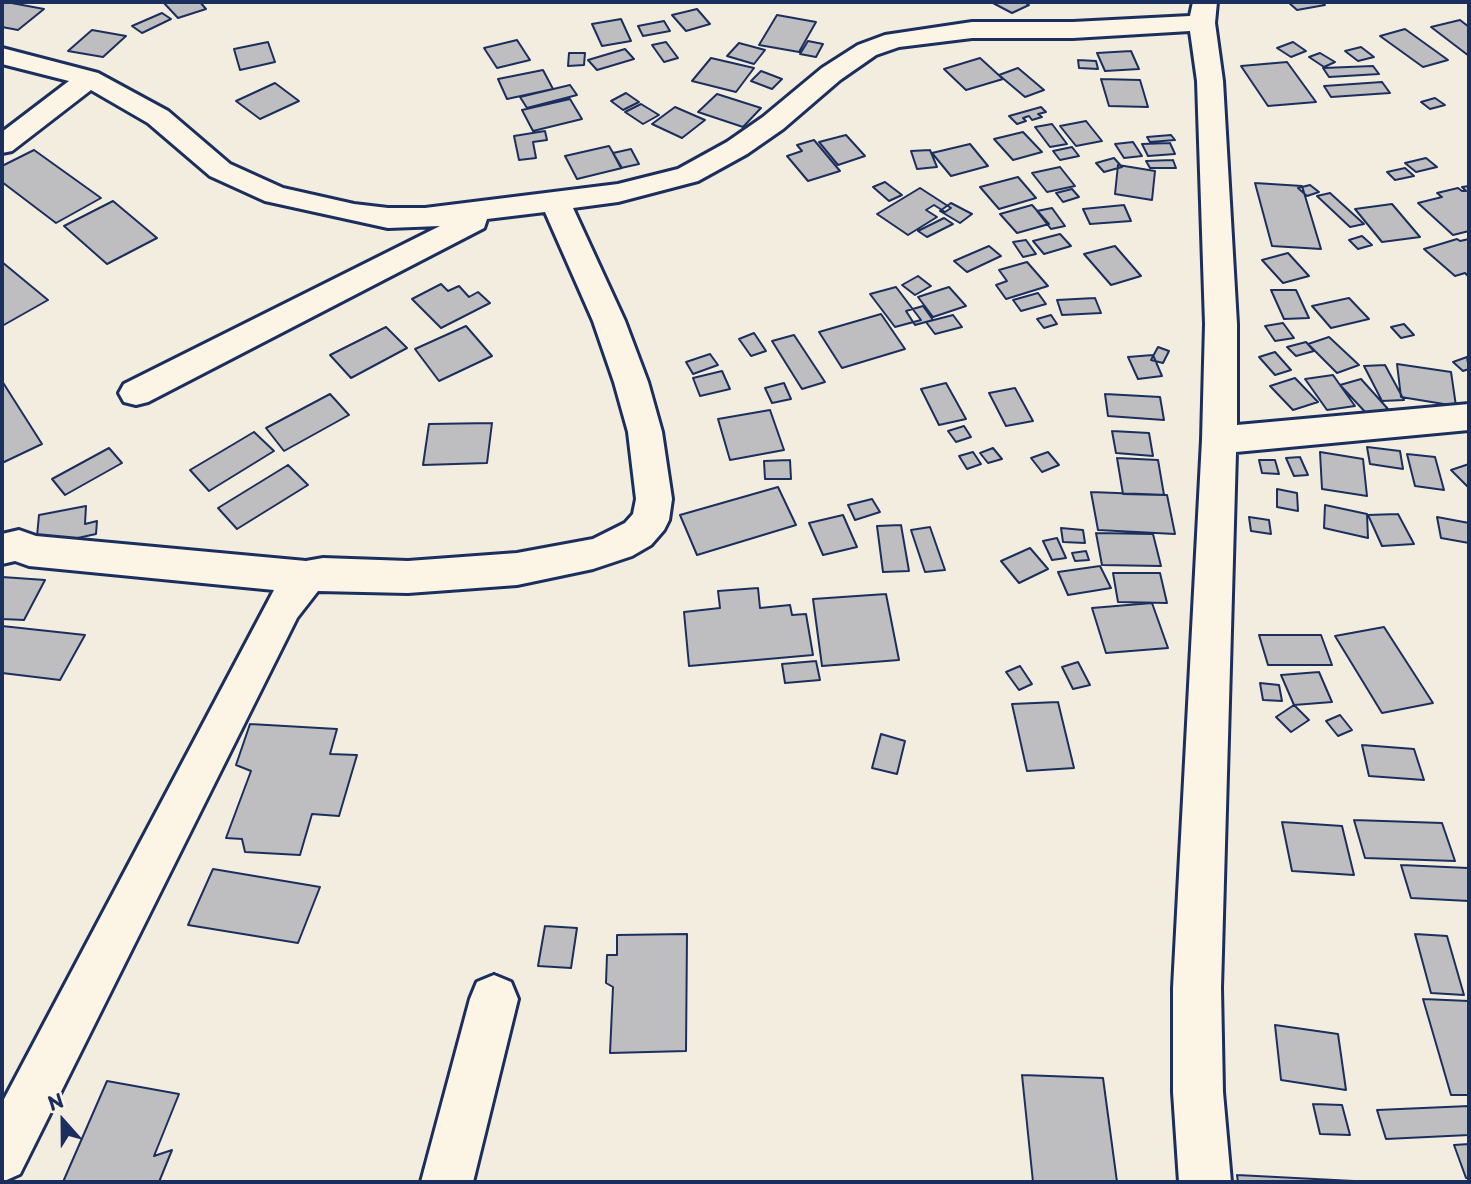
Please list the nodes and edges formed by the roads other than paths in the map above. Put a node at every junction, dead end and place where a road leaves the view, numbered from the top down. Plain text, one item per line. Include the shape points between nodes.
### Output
1 (1203, 13) edge
2 (2, 56) edge
3 (89, 79) junction
4 (2, 145) edge
5 (555, 202) junction
6 (493, 211) junction
7 (136, 393) dead end
8 (1469, 417) edge
9 (1219, 440) junction
10 (2, 550) edge
11 (306, 577) junction
12 (494, 999) dead end
13 (2, 1156) edge
14 (447, 1182) edge
15 (1205, 1182) edge

1 - 5 street via 1073,30 972,30 894,40 867,50 755,136 688,175 618,193
1 - 9 street via 1221,324
2 - 3 street
3 - 4 street
3 - 6 street via 158,117 220,170 275,195 388,218
5 - 6 street
5 - 11 street via 631,382 652,476 651,520 619,545 517,569 408,577
6 - 7 street
8 - 9 street
9 - 15 street via 1197,988
10 - 11 street via 19,545 29,551
11 - 13 street via 283,607
12 - 14 street

